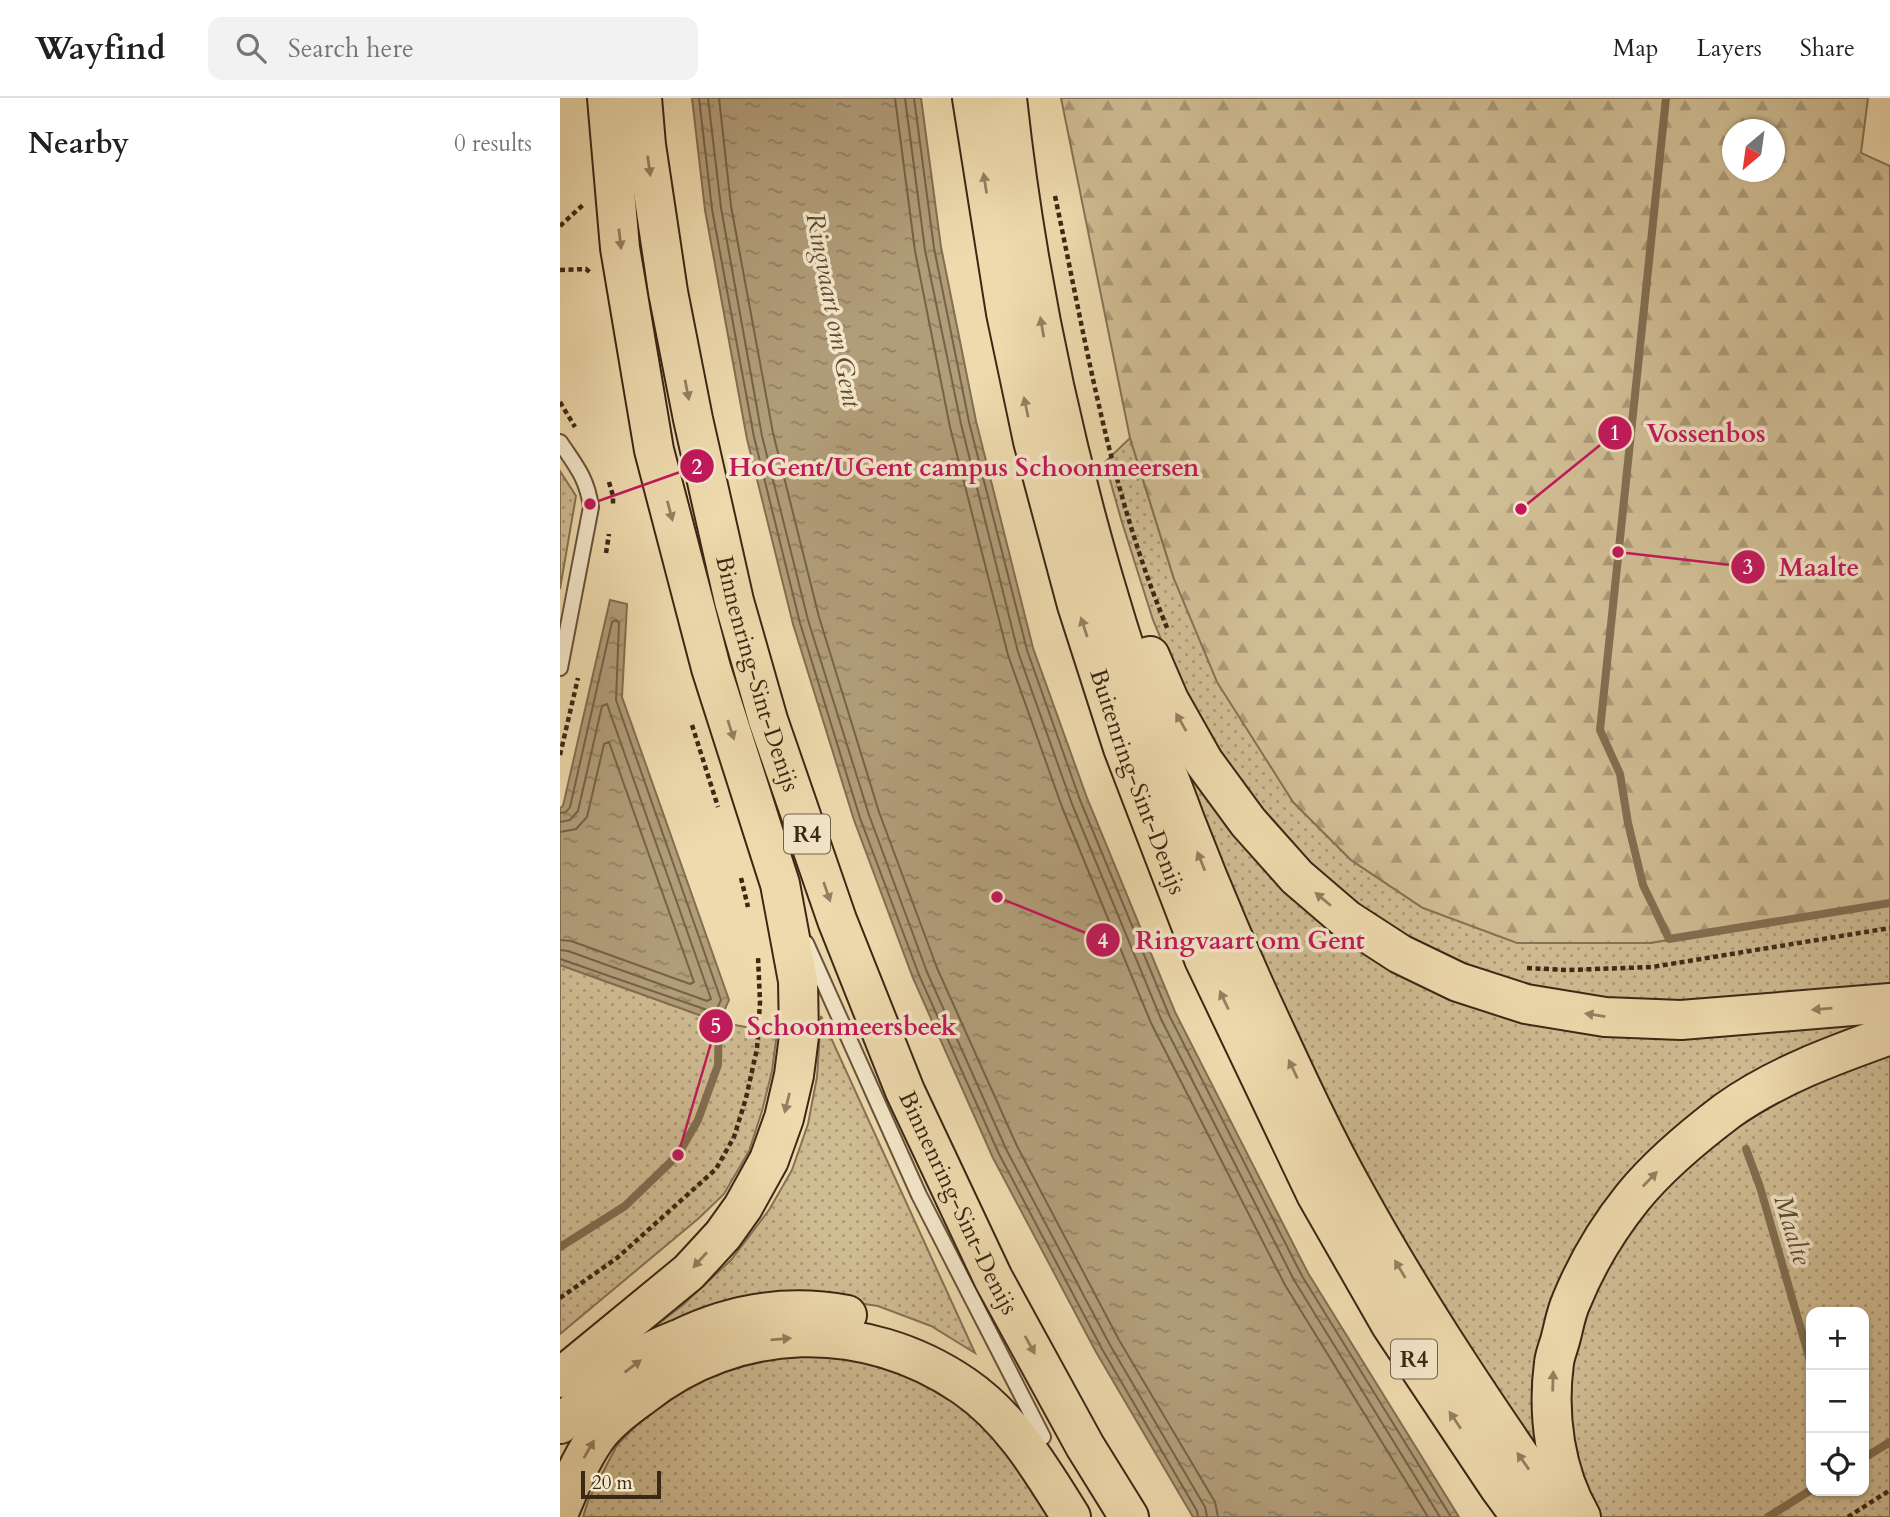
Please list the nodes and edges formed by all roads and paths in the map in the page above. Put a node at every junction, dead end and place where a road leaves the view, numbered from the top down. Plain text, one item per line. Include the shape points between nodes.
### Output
1 (607, 98) edge
2 (642, 98) edge
3 (972, 98) edge
4 (1007, 98) edge
5 (1054, 191) dead end
6 (590, 210) dead end
7 (560, 226) edge
8 (596, 269) dead end
9 (560, 270) edge
10 (1067, 441) junction
11 (560, 442) edge
12 (1170, 635) dead end
13 (560, 668) edge
14 (690, 719) dead end
15 (722, 818) dead end
16 (738, 867) dead end
17 (780, 884) junction
18 (751, 916) dead end
19 (1890, 928) edge
20 (758, 953) dead end
21 (1527, 968) dead end
22 (1890, 1003) edge
23 (1890, 1035) edge
24 (560, 1298) edge
25 (600, 1346) junction
26 (560, 1350) edge
27 (560, 1378) edge
28 (560, 1424) edge
29 (1043, 1437) junction
30 (1890, 1490) edge
31 (560, 1510) edge
32 (1071, 1517) edge
33 (1093, 1517) edge
34 (1129, 1517) edge
35 (1521, 1517) edge
36 (1562, 1517) edge
37 (1581, 1517) edge
38 (1848, 1517) edge

1 -> 17 highway via 620,248 654,450 711,668
2 -> 34 highway, Binnenring-Sint-Denijs / R4 via 668,292 693,419 734,601 798,808 837,920 911,1103 993,1278
35 -> 3 highway, Buitenring-Sint-Denijs / R4 via 1391,1325 1316,1194 1194,934 1123,748 1077,605 1033,441 1006,313
10 -> 4 highway via 1041,324
5 - 12 path via 1107,444 1150,588
6 - 7 path via 589,198
8 - 9 path via 597,279 586,269
22 -> 10 highway via 1681,1020 1605,1017 1526,1004 1458,982 1400,954 1346,919 1297,877 1248,822 1204,762 1169,700 1138,626 1089,466
36 -> 10 highway via 1491,1415 1353,1190 1237,951 1131,671
11 - 13 lane via 582,474 591,508
14 - 15 path
16 - 18 path
17 -> 25 highway via 798,981 799,1035 794,1075 769,1160 723,1235 689,1272
17 - 29 lane via 919,1195
19 - 21 path via 1652,967
20 - 24 path via 757,1049 734,1137 716,1169 617,1258
37 -> 23 highway via 1556,1452 1554,1362 1570,1303 1600,1244 1633,1197 1675,1153 1728,1111 1829,1056
25 - 26 highway via 574,1339
25 - 27 highway
28 -> 29 highway via 650,1352 730,1319 780,1310 831,1312 880,1321 930,1340 1013,1399
29 - 33 highway
30 - 38 path
31 -> 32 highway via 596,1437 655,1385 730,1348 777,1338 828,1336 880,1346 926,1364 965,1387 1002,1418

